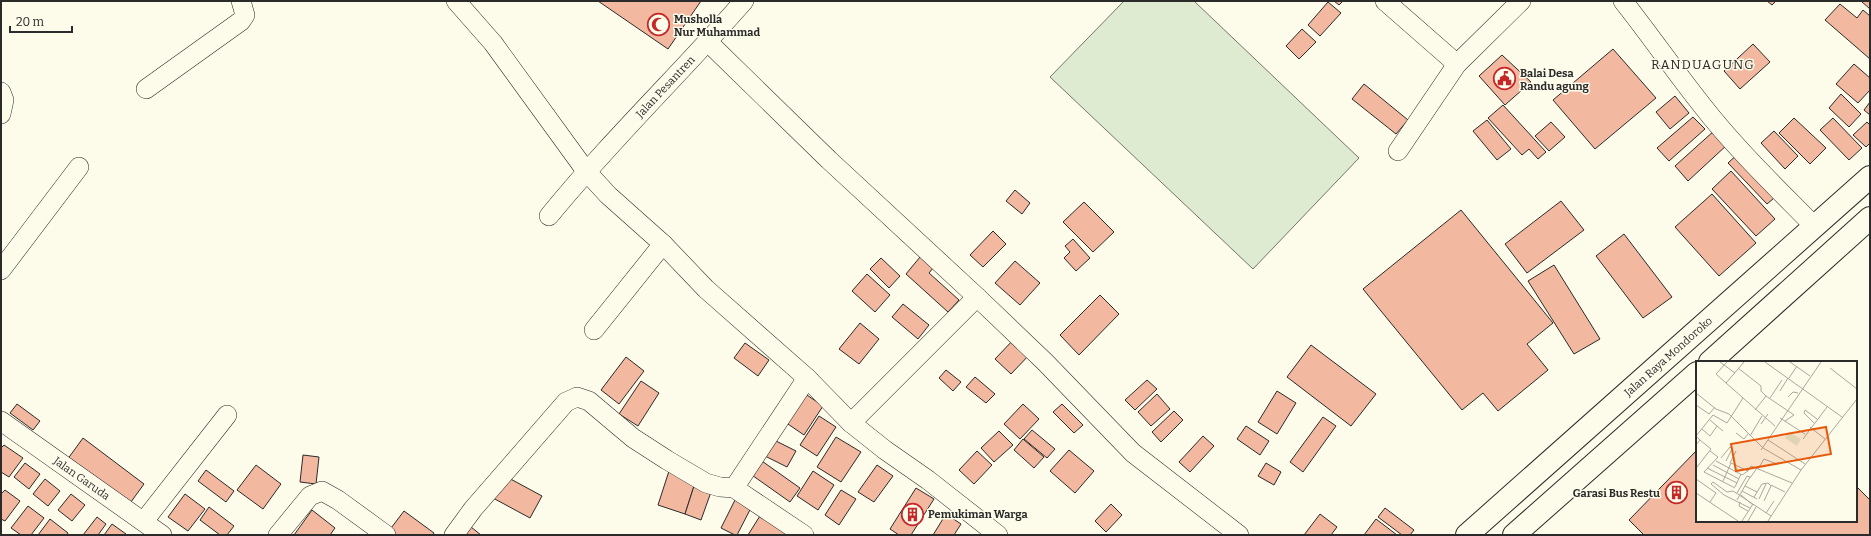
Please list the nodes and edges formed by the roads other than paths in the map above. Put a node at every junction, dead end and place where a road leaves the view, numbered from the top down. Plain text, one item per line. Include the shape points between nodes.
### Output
1 (241, 1) edge
2 (456, 1) edge
3 (744, 1) edge
4 (1385, 1) edge
5 (1521, 1) edge
6 (1623, 1) edge
7 (712, 47) junction
8 (1457, 64) junction
9 (146, 89) dead end
10 (1, 92) edge
11 (1, 114) edge
12 (1398, 151) dead end
13 (79, 168) dead end
14 (588, 174) junction
15 (1870, 177) edge
16 (549, 216) dead end
17 (1870, 218) edge
18 (1815, 227) junction
19 (662, 244) junction
20 (1, 270) edge
21 (977, 297) junction
22 (594, 330) dead end
23 (1711, 361) edge
24 (1696, 374) edge
25 (807, 378) junction
26 (227, 415) dead end
27 (1, 421) edge
28 (851, 423) junction
29 (734, 488) junction
30 (144, 521) junction
31 (162, 535) edge
32 (278, 535) edge
33 (386, 535) edge
34 (454, 535) edge
35 (804, 535) edge
36 (998, 535) edge
37 (1239, 535) edge
38 (1467, 535) edge
39 (1514, 535) edge

1 - 9 street via 245,15 241,20
2 - 14 street via 494,43
3 - 7 street, Jalan Pesantren
4 - 8 street
5 - 8 street
6 - 18 street via 1732,141
7 - 14 street, Jalan Pesantren
7 - 21 street
8 - 12 street
10 - 11 street via 4,100
13 - 20 street
14 - 16 street, Jalan Pesantren
14 - 19 street
15 - 18 highway, Jalan Raya Mondoroko
17 - 23 highway
18 - 38 highway, Jalan Raya Mondoroko
19 - 22 street
19 - 25 street via 706,289
21 - 28 street
21 - 37 street via 1045,362 1133,453
24 - 39 highway
25 - 28 street
25 - 29 street
26 - 30 street
27 - 30 street, Jalan Garuda
28 - 36 street
29 - 34 street via 706,483 633,438 589,401 577,397 566,402 473,509
29 - 35 street
30 - 31 street, Jalan Garuda
32 - 33 street via 310,496 322,491

